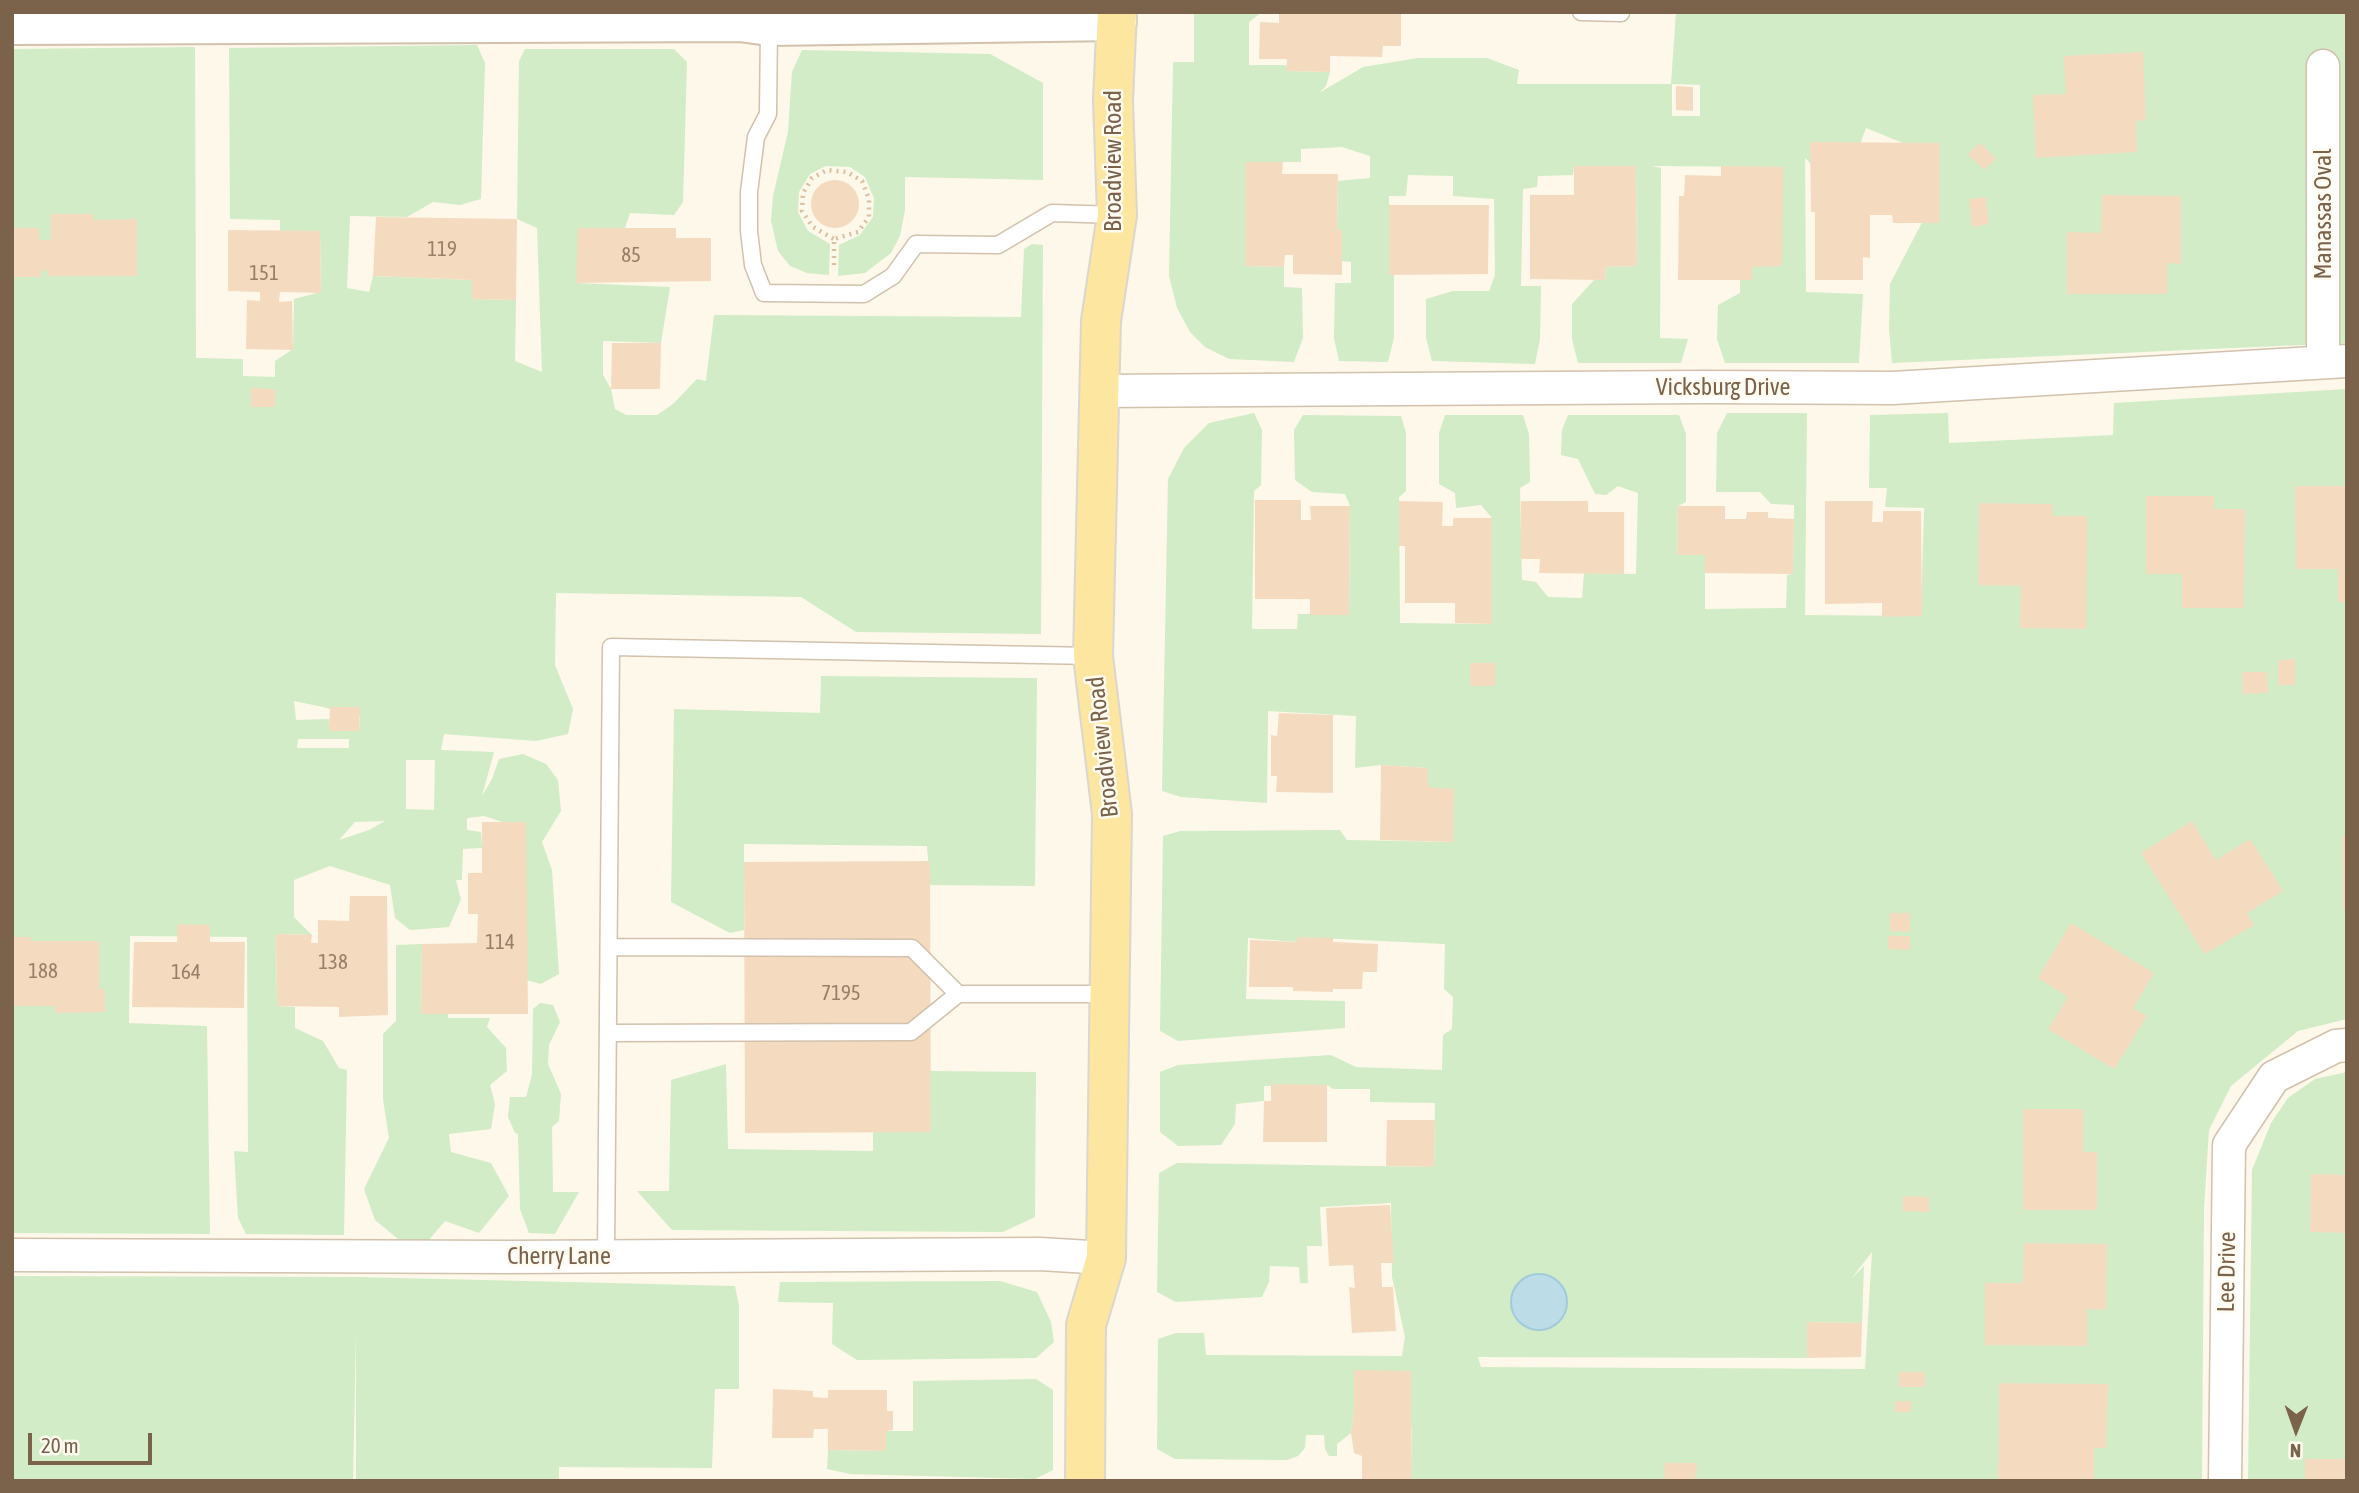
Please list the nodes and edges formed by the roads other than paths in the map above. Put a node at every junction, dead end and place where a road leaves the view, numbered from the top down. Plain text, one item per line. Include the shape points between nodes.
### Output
1 (1581, 12) edge
2 (1621, 13) edge
3 (1117, 17) edge
4 (925, 18) edge
5 (12, 25) edge
6 (769, 26) junction
7 (2323, 66) dead end
8 (1117, 215) junction
9 (2335, 361) edge
10 (1098, 391) junction
11 (1093, 656) junction
12 (608, 947) junction
13 (958, 994) junction
14 (1109, 995) junction
15 (608, 1033) junction
16 (2347, 1045) edge
17 (12, 1255) edge
18 (606, 1256) junction
19 (1106, 1258) junction
20 (1084, 1481) edge
21 (2225, 1481) edge

1 - 2 lane
3 - 4 street
3 - 8 main road, Broadview Road via 1112,100
4 - 6 street
5 - 6 street via 740,22
6 - 8 lane via 768,114 756,136 749,192 753,265 764,293 864,294 894,276 916,244 998,245 1052,213
7 - 9 street, Manassas Oval
8 - 10 main road, Broadview Road via 1101,321
9 - 10 street, Vicksburg Drive via 1893,388
10 - 11 main road, Broadview Road
11 - 12 lane via 611,647
11 - 14 main road, Broadview Road via 1112,814
12 - 13 lane via 912,948
12 - 15 lane
13 - 14 lane
13 - 15 lane via 911,1032
14 - 19 main road, Broadview Road
15 - 18 lane
16 - 21 street, Lee Drive via 2336,1046 2274,1077 2229,1145
17 - 18 street, Cherry Lane
18 - 19 street, Cherry Lane via 1040,1254
19 - 20 main road, Broadview Road via 1086,1325

